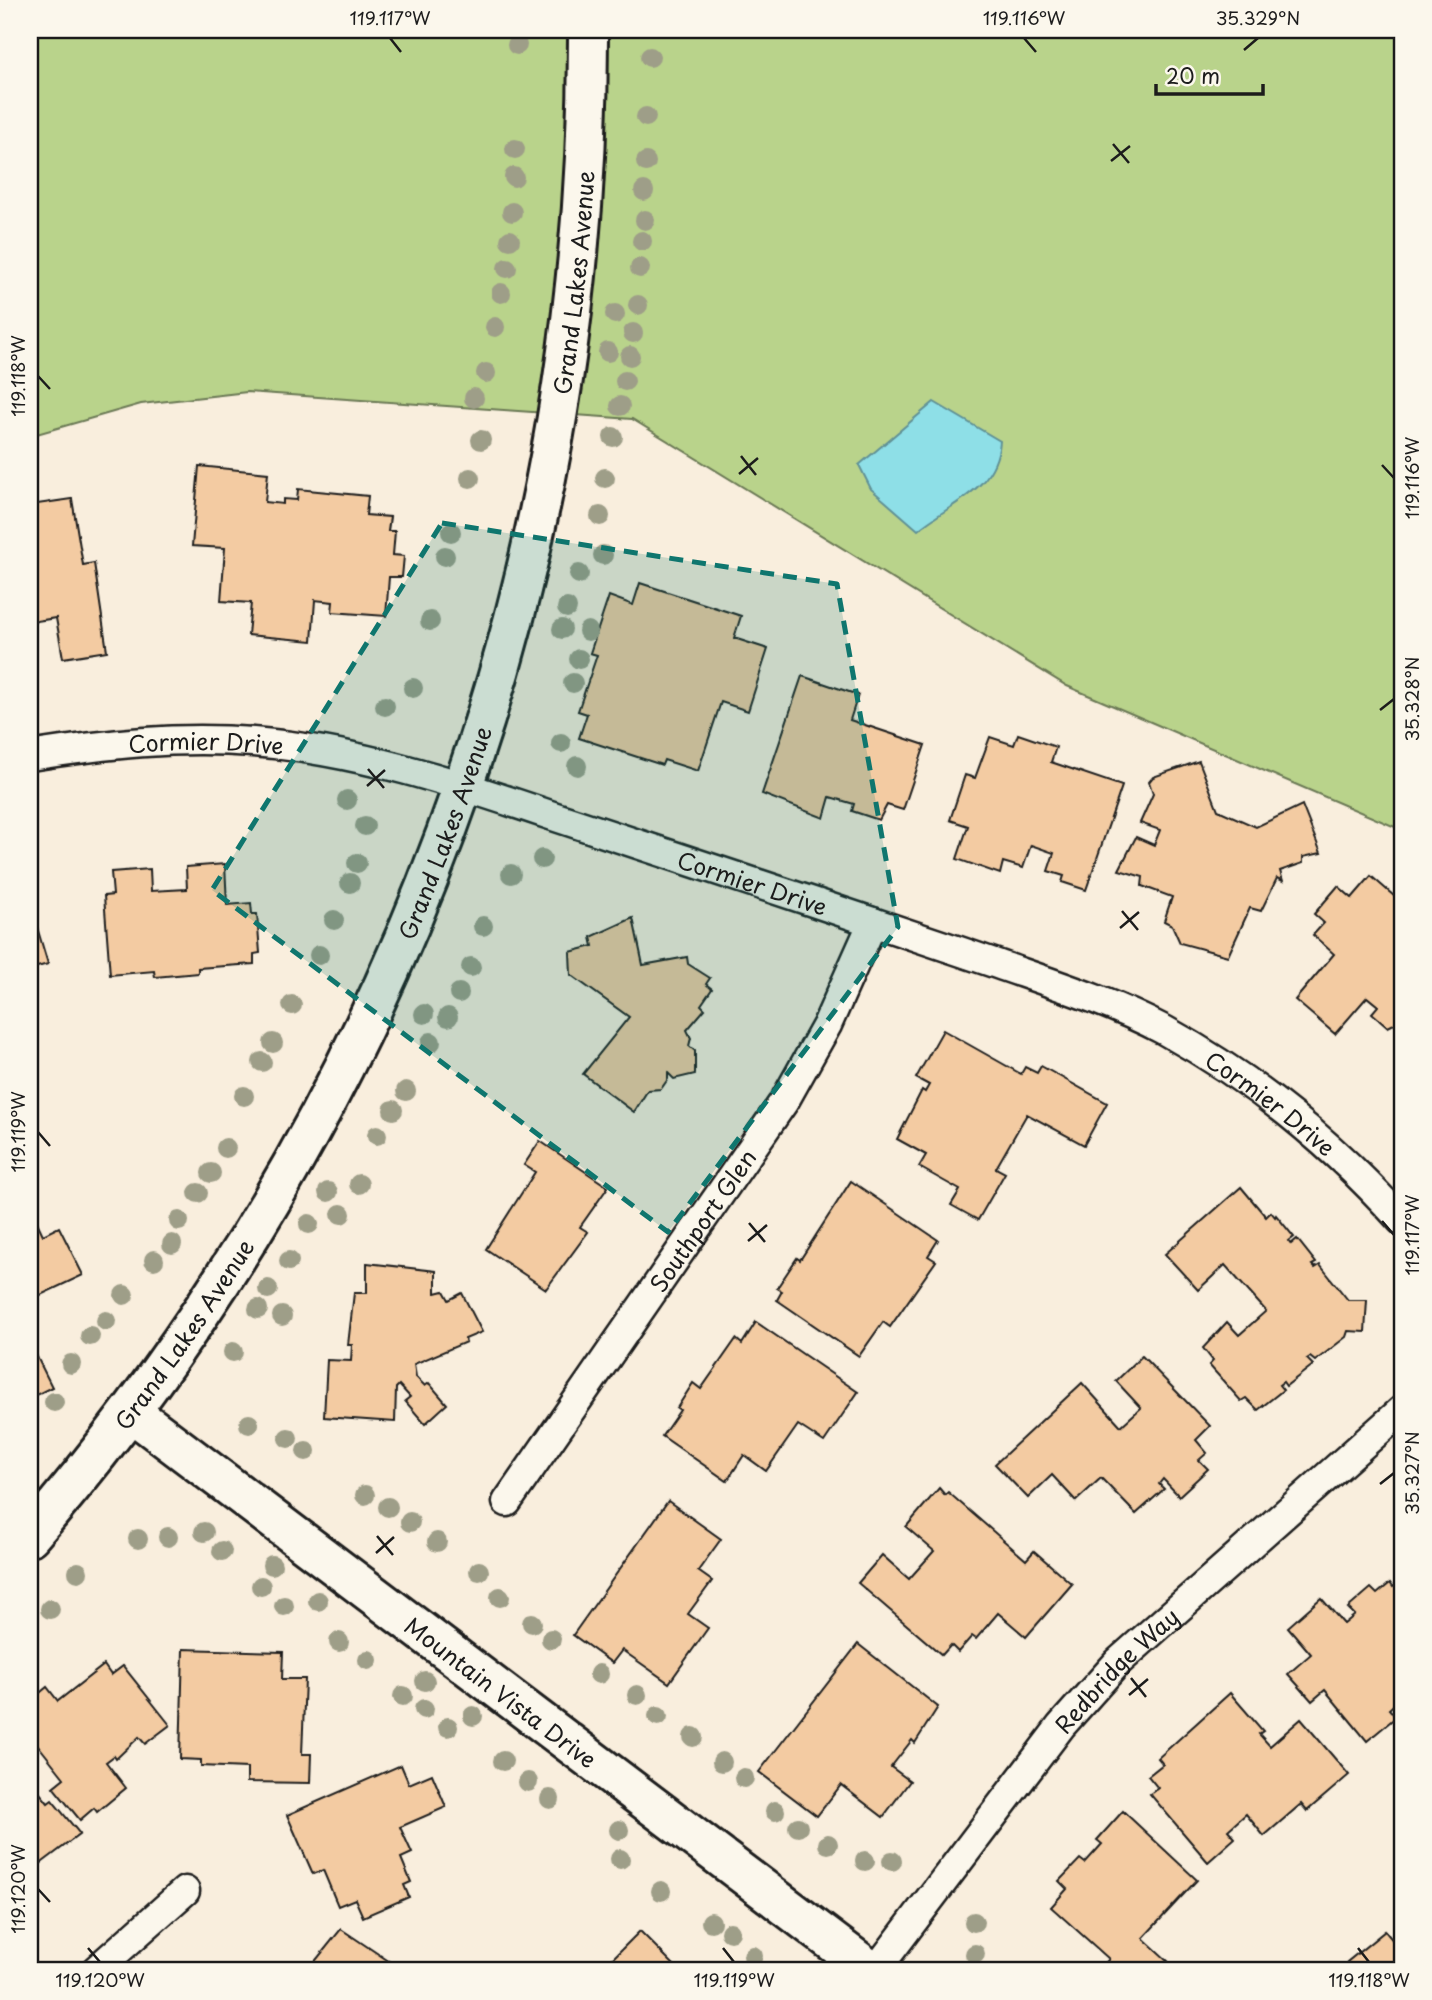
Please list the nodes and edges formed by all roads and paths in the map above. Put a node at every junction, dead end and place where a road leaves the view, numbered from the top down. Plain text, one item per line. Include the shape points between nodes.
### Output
1 (588, 30) edge
2 (30, 756) edge
3 (464, 786) junction
4 (873, 922) junction
5 (1402, 1221) edge
6 (1402, 1410) edge
7 (131, 1412) junction
8 (507, 1502) dead end
9 (30, 1536) edge
10 (185, 1891) dead end
11 (96, 1970) edge
12 (870, 1970) edge
13 (876, 1970) edge

1 - 3 street, Grand Lakes Avenue via 589,99 579,257 559,414 510,635
2 - 3 street, Cormier Drive via 182,739 254,741 338,752
3 - 4 street, Cormier Drive
3 - 7 street, Grand Lakes Avenue via 393,969 342,1076 278,1192 201,1315
4 - 5 street, Cormier Drive via 1084,994 1162,1029 1235,1073 1304,1123 1367,1181
4 - 8 street, Southport Glen via 827,1026 785,1100
6 - 13 street, Redbridge Way via 1118,1662 1061,1726
7 - 9 street, Grand Lakes Avenue
7 - 12 street, Mountain Vista Drive
10 - 11 street

